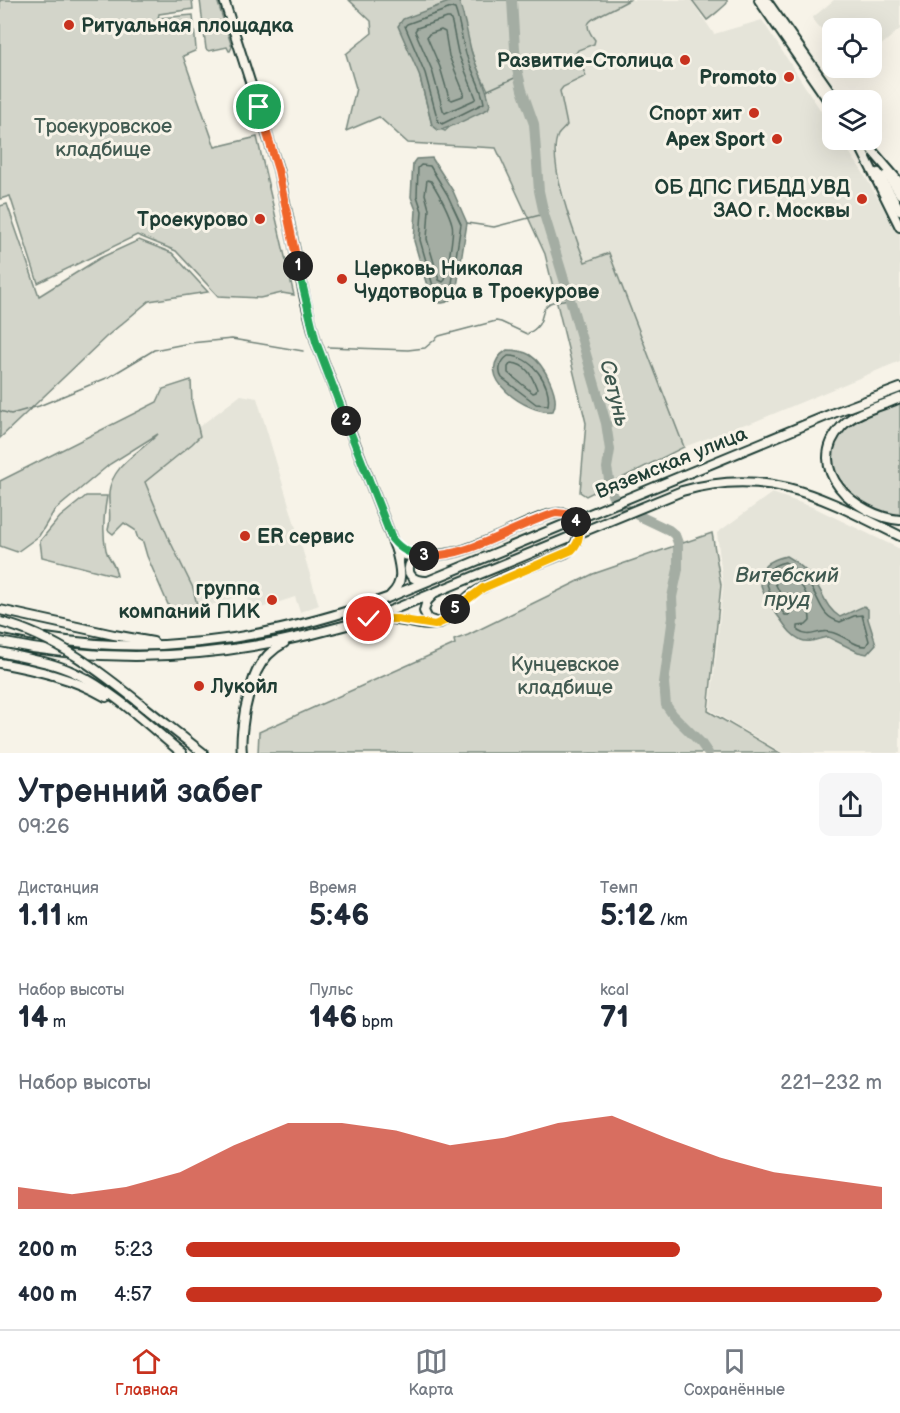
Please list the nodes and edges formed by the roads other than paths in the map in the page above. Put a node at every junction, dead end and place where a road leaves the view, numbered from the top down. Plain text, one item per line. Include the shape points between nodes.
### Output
1 (224, 0) edge
2 (759, 0) edge
3 (766, 0) edge
4 (829, 90) edge
5 (822, 91) edge
6 (863, 150) edge
7 (864, 150) edge
8 (869, 150) edge
9 (872, 153) junction
10 (900, 183) edge
11 (900, 194) edge
12 (900, 210) edge
13 (900, 226) edge
14 (900, 388) edge
15 (900, 398) edge
16 (900, 520) edge
17 (900, 536) edge
18 (392, 539) junction
19 (396, 550) junction
20 (417, 557) junction
21 (405, 568) junction
22 (410, 576) junction
23 (401, 579) junction
24 (430, 581) junction
25 (435, 593) junction
26 (387, 598) junction
27 (0, 610) edge
28 (369, 619) junction
29 (0, 622) edge
30 (440, 623) junction
31 (0, 629) edge
32 (297, 638) junction
33 (0, 642) edge
34 (169, 644) junction
35 (0, 652) edge
36 (0, 663) edge
37 (132, 712) junction
38 (182, 753) edge
39 (203, 753) edge
40 (242, 753) edge

1 - 18 main road via 278,170 316,342
2 - 5 main road
3 - 4 main road
6 - 13 main road
7 - 12 main road
8 - 9 main road
9 - 10 main road
9 - 11 main road
14 - 24 main road, Вяземская улица
15 - 16 main road via 843,424 834,438 829,463 834,480 850,500
17 - 25 main road, Вяземская улица via 819,497 762,482 734,481 682,491
18 - 19 main road
18 - 20 main road
19 - 20 main road
19 - 21 main road
19 - 23 main road
20 - 21 main road
20 - 22 main road via 408,570
20 - 30 main road, bridge via 450,555 552,514 563,513 575,521 580,534 577,544 565,554 483,588 462,601
21 - 22 main road
21 - 23 main road
22 - 24 main road
23 - 26 main road
24 - 26 main road, Вяземская улица
25 - 28 main road, Вяземская улица
25 - 30 main road via 424,610 429,619
26 - 34 main road, Вяземская улица via 288,628
27 - 34 main road
28 - 30 main road
28 - 32 main road, Вяземская улица
29 - 39 main road, bridge via 39,635 75,654
31 - 34 main road, Вяземская улица via 98,644
32 - 33 main road, Вяземская улица via 265,646 149,656 56,651
32 - 40 main road via 267,655 252,679 241,732
35 - 37 main road via 75,673
36 - 37 main road via 76,682
37 - 38 main road

